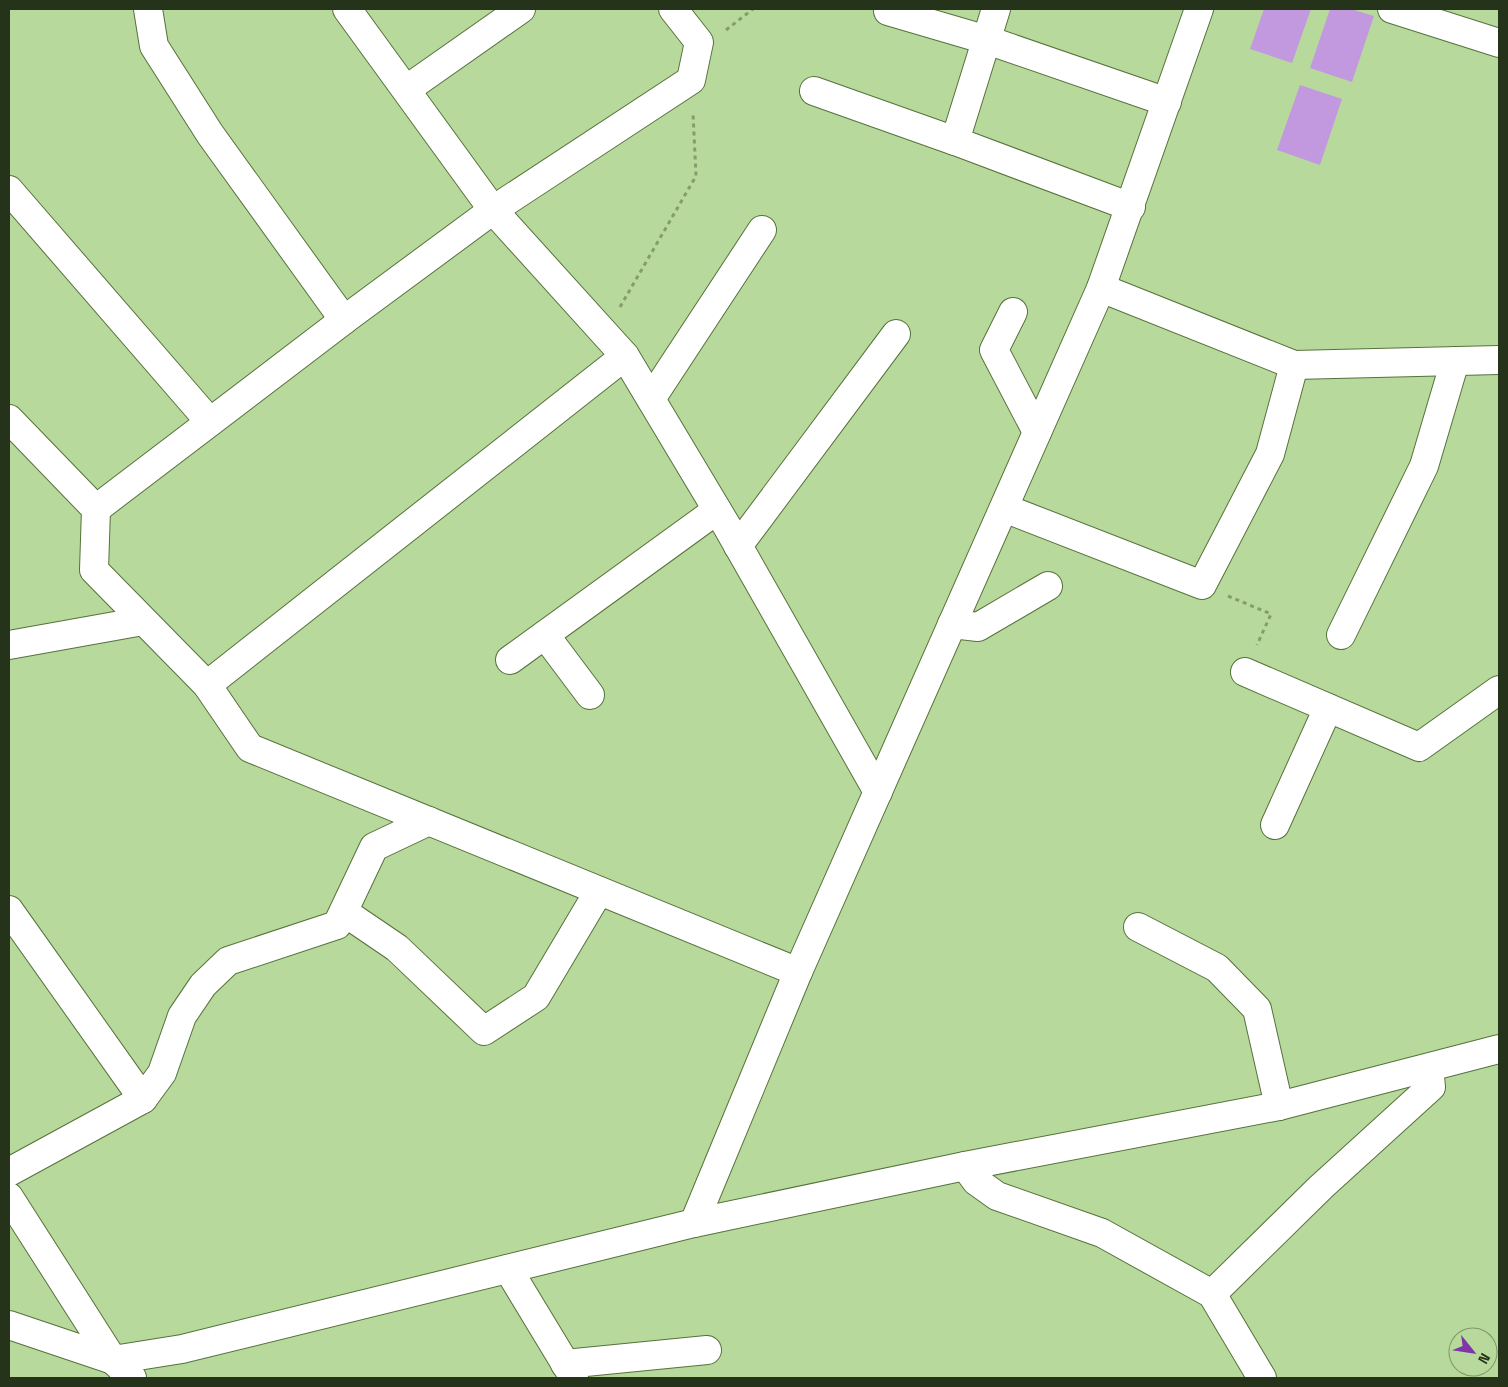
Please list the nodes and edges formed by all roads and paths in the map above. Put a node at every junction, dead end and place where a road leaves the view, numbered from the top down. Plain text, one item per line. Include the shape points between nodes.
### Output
1 (148, 9) edge
2 (347, 9) edge
3 (520, 9) edge
4 (672, 9) edge
5 (996, 9) edge
6 (1198, 9) edge
7 (1392, 9) edge
8 (888, 12) dead end
9 (987, 40) junction
10 (1499, 43) edge
11 (691, 80) junction
12 (407, 89) junction
13 (814, 91) dead end
14 (1167, 102) junction
15 (955, 141) junction
16 (9, 190) edge
17 (1131, 207) junction
18 (493, 210) junction
19 (762, 230) dead end
20 (1101, 288) junction
21 (1013, 312) dead end
22 (344, 320) junction
23 (605, 334) junction
24 (896, 334) dead end
25 (625, 356) junction
26 (1499, 360) edge
27 (1455, 361) junction
28 (1294, 365) junction
29 (651, 399) junction
30 (9, 419) edge
31 (210, 422) junction
32 (1037, 432) junction
33 (1004, 508) junction
34 (96, 509) junction
35 (717, 510) junction
36 (738, 546) junction
37 (1202, 585) junction
38 (1048, 586) dead end
39 (143, 621) junction
40 (952, 624) junction
41 (545, 635) junction
42 (1341, 635) dead end
43 (9, 645) edge
44 (510, 660) dead end
45 (1245, 672) joint
46 (207, 686) junction
47 (1499, 690) edge
48 (590, 695) dead end
49 (1328, 708) junction
50 (878, 792) junction
51 (429, 821) junction
52 (1275, 826) dead end
53 (599, 891) junction
54 (9, 910) edge
55 (344, 912) junction
56 (1138, 928) dead end
57 (798, 972) junction
58 (1499, 1049) edge
59 (1429, 1068) junction
60 (143, 1099) junction
61 (1278, 1106) junction
62 (965, 1166) junction
63 (9, 1172) edge
64 (9, 1197) edge
65 (694, 1223) junction
66 (508, 1269) junction
67 (1212, 1294) junction
68 (9, 1325) edge
69 (708, 1350) dead end
70 (109, 1369) edge
71 (570, 1371) edge
72 (132, 1378) edge
73 (1262, 1378) edge

1 - 22 street via 154,46 210,134
2 - 12 street
3 - 12 street
4 - 11 street via 699,42
5 - 9 street
6 - 14 street
7 - 10 street
8 - 9 street
9 - 14 street
9 - 15 street
11 - 18 street
11 - 23 path via 696,176
12 - 18 street
13 - 15 street
14 - 17 street
15 - 17 street
16 - 31 street
17 - 20 street
18 - 22 street
18 - 23 street
19 - 29 street
20 - 28 street
20 - 32 street
21 - 32 street via 994,350
22 - 31 street
23 - 25 street
24 - 36 street
25 - 29 street
25 - 46 street
26 - 27 street
27 - 28 street
27 - 42 street via 1424,466
28 - 37 street via 1270,454
29 - 35 street
30 - 34 street
31 - 34 street
32 - 33 street
33 - 37 street
33 - 40 street
34 - 39 street via 94,570
35 - 36 street
35 - 41 street
36 - 50 street
37 - 45 path via 1271,614
38 - 40 street via 978,627
39 - 43 street
39 - 46 street
40 - 50 street
41 - 44 street
41 - 48 street
45 - 49 street
46 - 51 street via 250,748
47 - 49 street via 1419,747
49 - 52 street
50 - 57 street
51 - 53 street
51 - 55 street via 374,847
53 - 55 street via 536,997 485,1041 484,1031 397,948
53 - 57 street
54 - 60 street
55 - 60 street via 337,925 228,961 203,985 182,1016 162,1073
56 - 61 street via 1217,968 1257,1009
57 - 65 street
58 - 59 street
59 - 61 street
59 - 67 street via 1431,1087 1321,1187
60 - 63 street
61 - 62 street
62 - 65 street
62 - 67 street via 976,1181 997,1196 1102,1233
64 - 70 street
65 - 66 street
66 - 70 street
66 - 71 street
67 - 73 street
68 - 70 street
69 - 71 street
70 - 72 street

